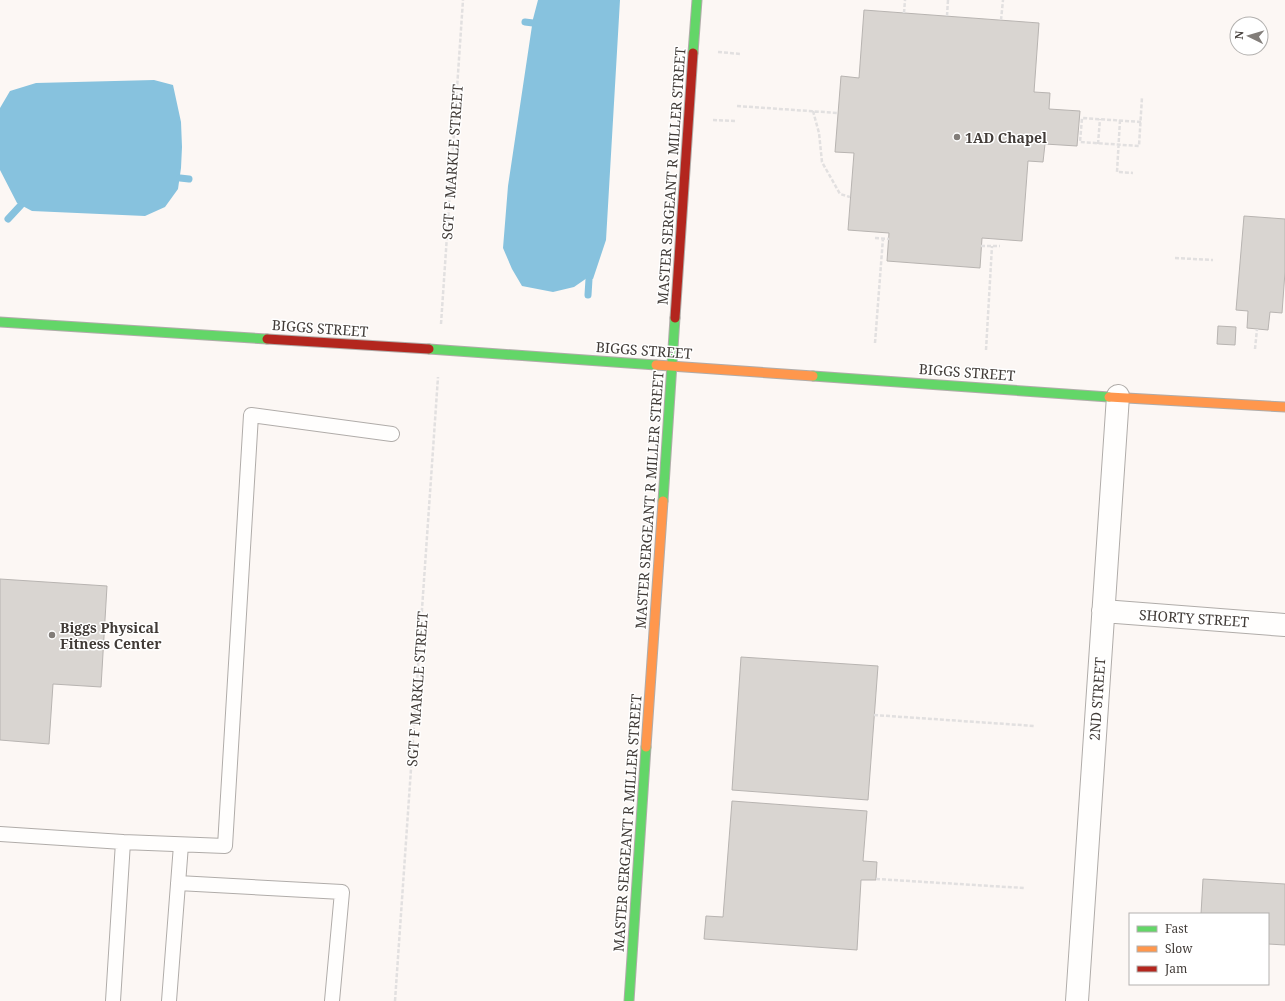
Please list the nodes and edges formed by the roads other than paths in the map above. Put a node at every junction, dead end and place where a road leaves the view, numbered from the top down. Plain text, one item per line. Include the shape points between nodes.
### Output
1 (697, 0) edge
2 (0, 322) edge
3 (672, 367) junction
4 (1118, 396) junction
5 (1285, 407) edge
6 (392, 434) dead end
7 (1103, 610) junction
8 (1285, 625) edge
9 (0, 834) edge
10 (123, 842) junction
11 (180, 845) junction
12 (178, 883) junction
13 (113, 1001) edge
14 (168, 1001) edge
15 (332, 1001) edge
16 (629, 1001) edge
17 (1077, 1001) edge

1 - 3 street, MASTER SERGEANT R MILLER STREET
2 - 3 street, BIGGS STREET
3 - 4 street, BIGGS STREET
3 - 16 street, MASTER SERGEANT R MILLER STREET
4 - 5 street, BIGGS STREET
4 - 7 street, 2ND STREET
6 - 11 lane via 251,415 225,846
7 - 8 street, SHORTY STREET
7 - 17 street, 2ND STREET
9 - 10 lane
10 - 11 lane
10 - 13 lane
11 - 12 lane
12 - 14 lane
12 - 15 lane via 342,892

